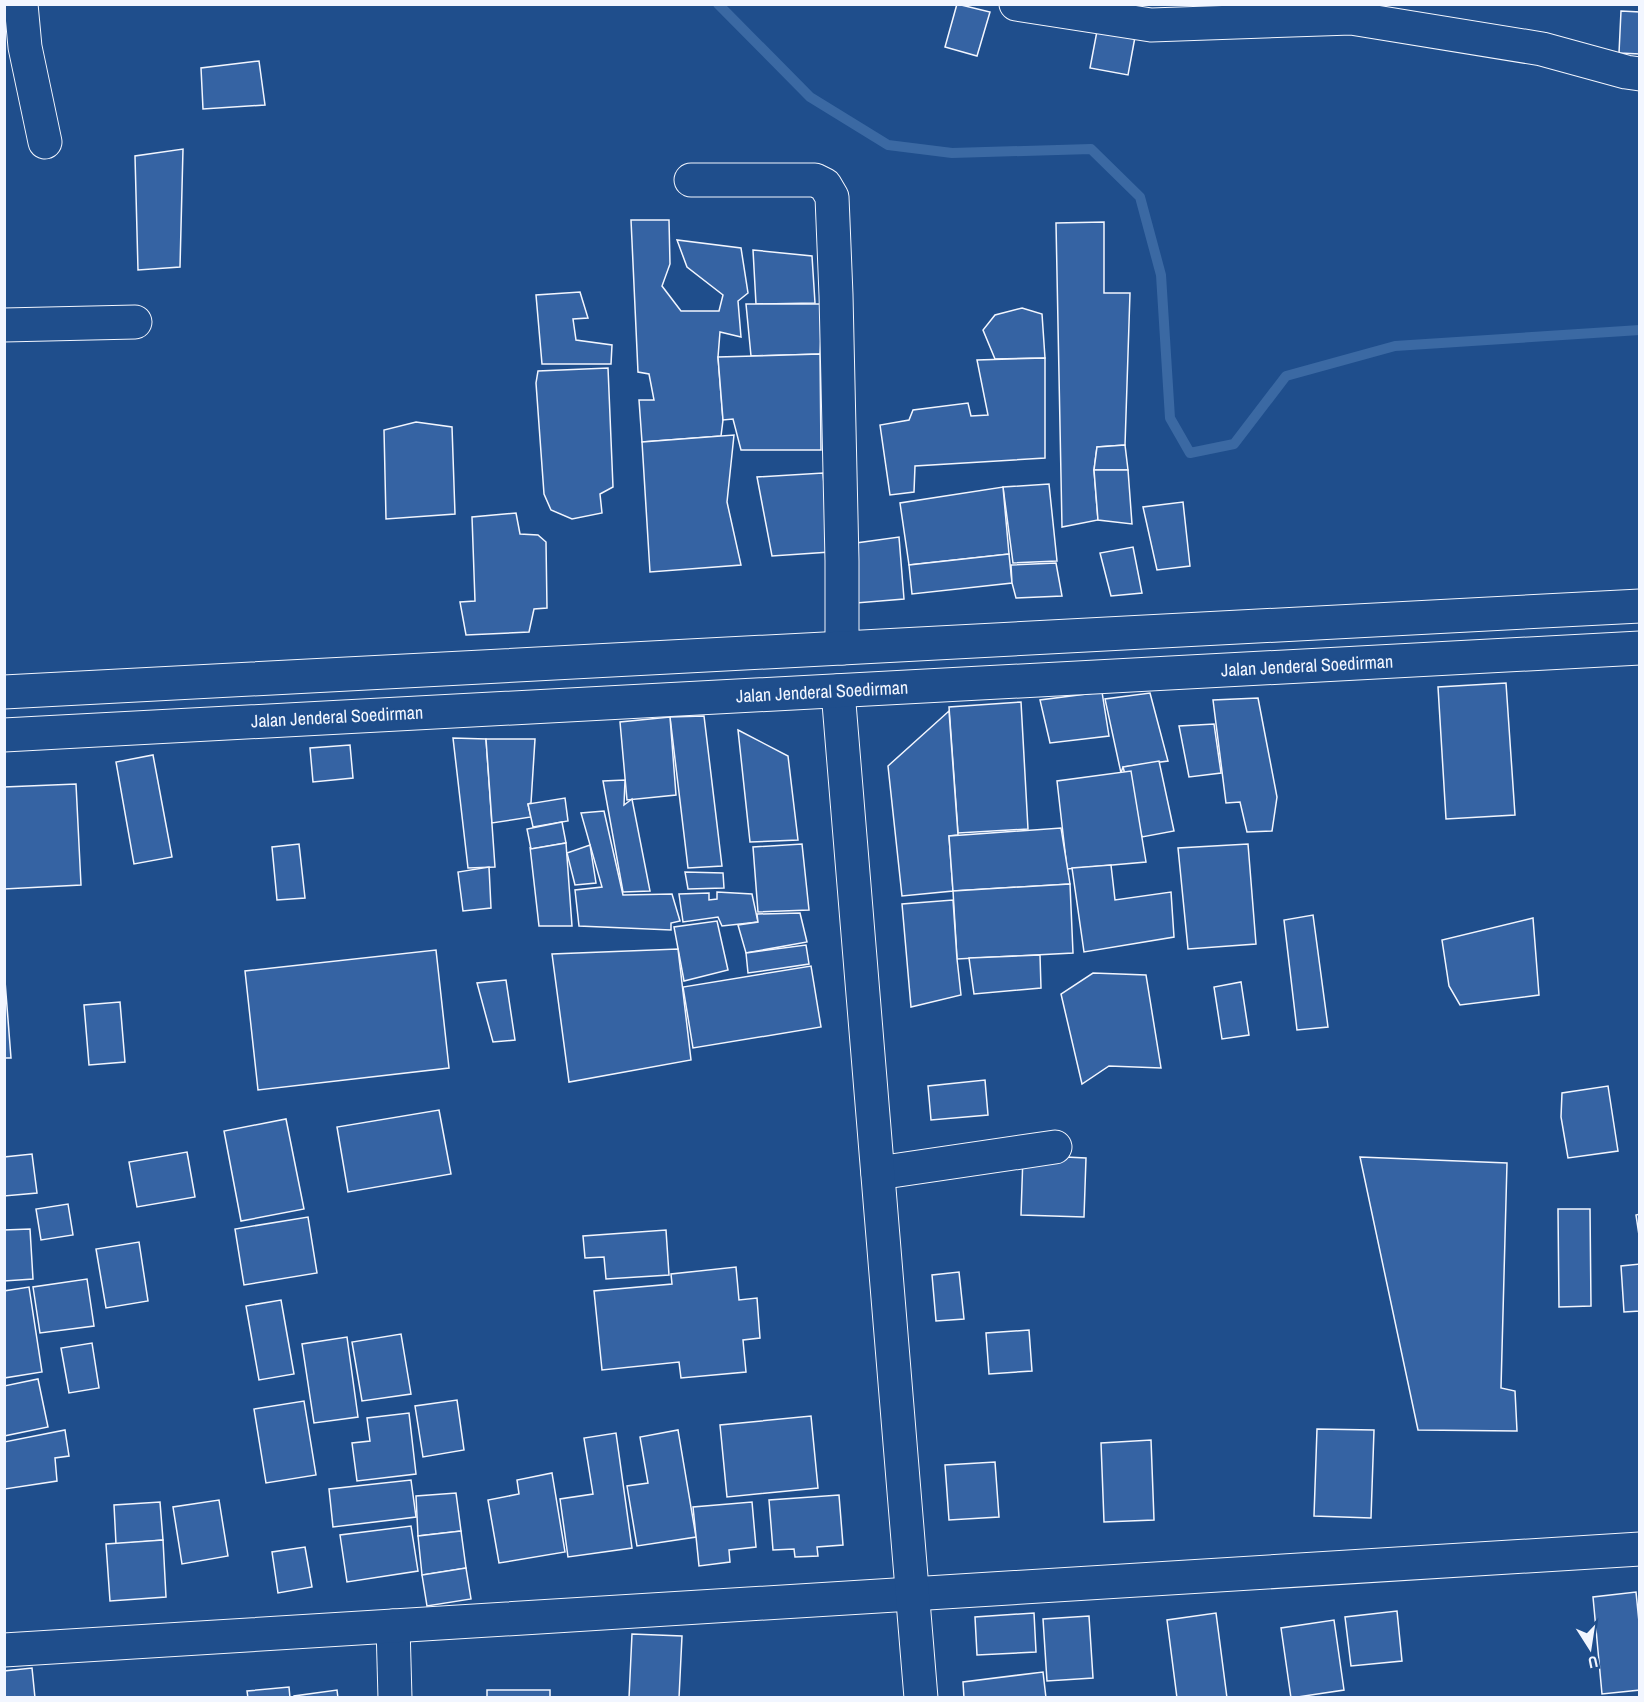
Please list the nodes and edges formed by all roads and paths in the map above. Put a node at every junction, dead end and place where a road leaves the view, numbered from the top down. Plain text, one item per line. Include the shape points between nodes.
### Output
1 (20, 4) edge
2 (1016, 4) edge
3 (4, 6) edge
4 (1153, 15) edge
5 (1640, 74) edge
6 (45, 142) dead end
7 (691, 180) dead end
8 (135, 322) dead end
9 (4, 325) edge
10 (1640, 606) edge
11 (842, 648) junction
12 (1640, 648) edge
13 (838, 691) junction
14 (4, 692) edge
15 (4, 735) edge
16 (1055, 1147) dead end
17 (878, 1173) junction
18 (1640, 1549) edge
19 (913, 1594) junction
20 (393, 1626) junction
21 (4, 1650) edge
22 (395, 1698) edge
23 (921, 1698) edge

1 - 3 main road
1 - 6 main road
2 - 4 main road
4 - 5 main road via 1351,18 1542,49
7 - 11 main road via 815,180 825,185 832,197
8 - 9 main road
10 - 11 main road
11 - 14 main road
12 - 13 main road, Jalan Jenderal Soedirman
13 - 15 main road, Jalan Jenderal Soedirman
13 - 17 main road
16 - 17 main road
17 - 19 main road
18 - 19 main road
19 - 20 main road
19 - 23 main road
20 - 21 main road
20 - 22 main road

